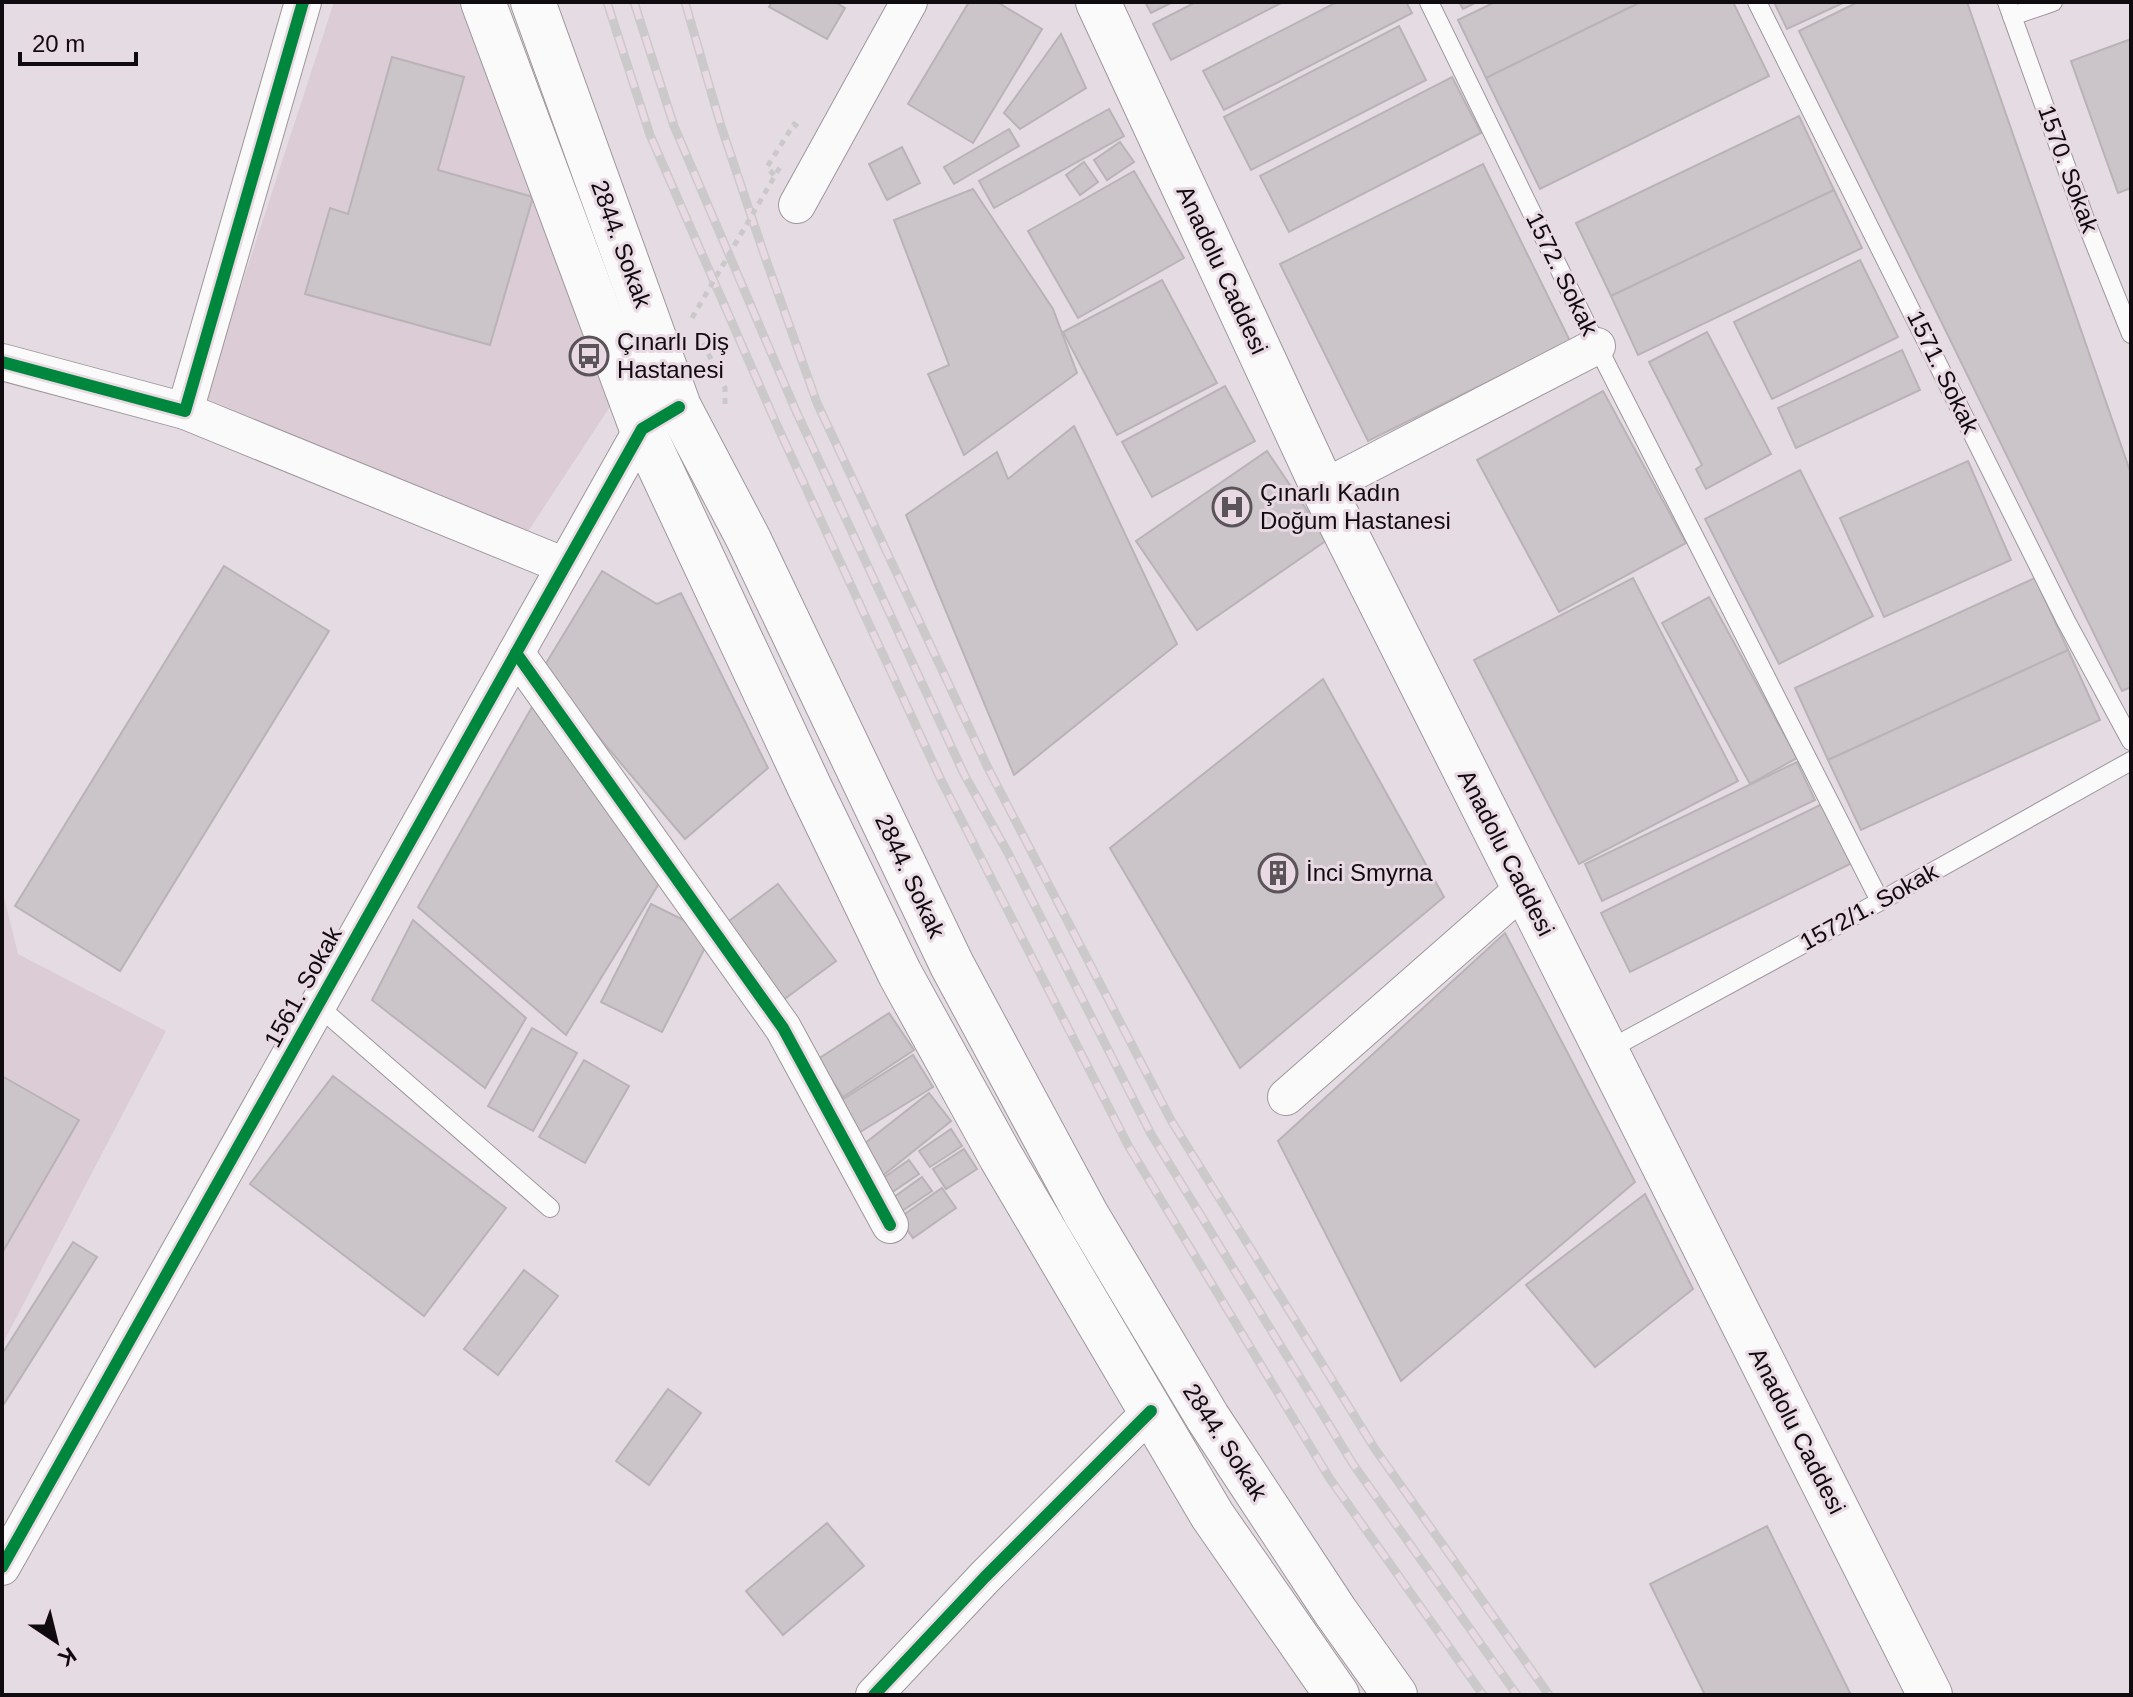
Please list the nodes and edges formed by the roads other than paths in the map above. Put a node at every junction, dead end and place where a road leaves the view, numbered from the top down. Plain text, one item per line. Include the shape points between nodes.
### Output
1 (303, 2) edge
2 (483, 2) edge
3 (533, 2) edge
4 (909, 2) edge
5 (1098, 2) edge
6 (1429, 2) edge
7 (1757, 2) edge
8 (2053, 2) edge
9 (2010, 9) edge
10 (797, 205) dead end
11 (2131, 334) edge
12 (1597, 346) junction
13 (2, 362) edge
14 (679, 407) junction
15 (185, 411) junction
16 (642, 429) junction
17 (1323, 488) junction
18 (565, 566) junction
19 (516, 653) junction
20 (2131, 741) edge
21 (2131, 761) edge
22 (1524, 888) junction
23 (1880, 901) junction
24 (317, 1005) junction
25 (1606, 1051) junction
26 (1286, 1097) dead end
27 (550, 1208) dead end
28 (890, 1225) dead end
29 (1151, 1411) junction
30 (2, 1567) edge
31 (874, 1695) edge
32 (1337, 1695) edge
33 (1395, 1695) edge
34 (1930, 1695) edge

1 - 15 street
2 - 16 main road, 2844. Sokak
3 - 14 main road, 2844. Sokak
4 - 10 street
5 - 17 main road, Anadolu Caddesi
6 - 12 lane, 1572. Sokak
7 - 20 lane, 1571. Sokak
8 - 9 lane
9 - 11 lane, 1570. Sokak
12 - 17 street
12 - 23 lane, 1572. Sokak
13 - 15 street
14 - 16 street
14 - 33 main road, 2844. Sokak via 748,538 952,965 1086,1214 1208,1418
15 - 18 street
16 - 18 street, 1561. Sokak
16 - 29 main road, 2844. Sokak via 900,974
17 - 22 main road, Anadolu Caddesi
18 - 19 street, 1561. Sokak
19 - 24 street, 1561. Sokak
19 - 28 street via 783,1028
21 - 23 lane, 1572/1. Sokak
22 - 25 main road, Anadolu Caddesi
22 - 26 street
23 - 25 lane, 1572/1. Sokak
24 - 27 lane
24 - 30 street, 1561. Sokak
25 - 34 main road, Anadolu Caddesi
29 - 31 street
29 - 32 main road, 2844. Sokak via 1212,1515

